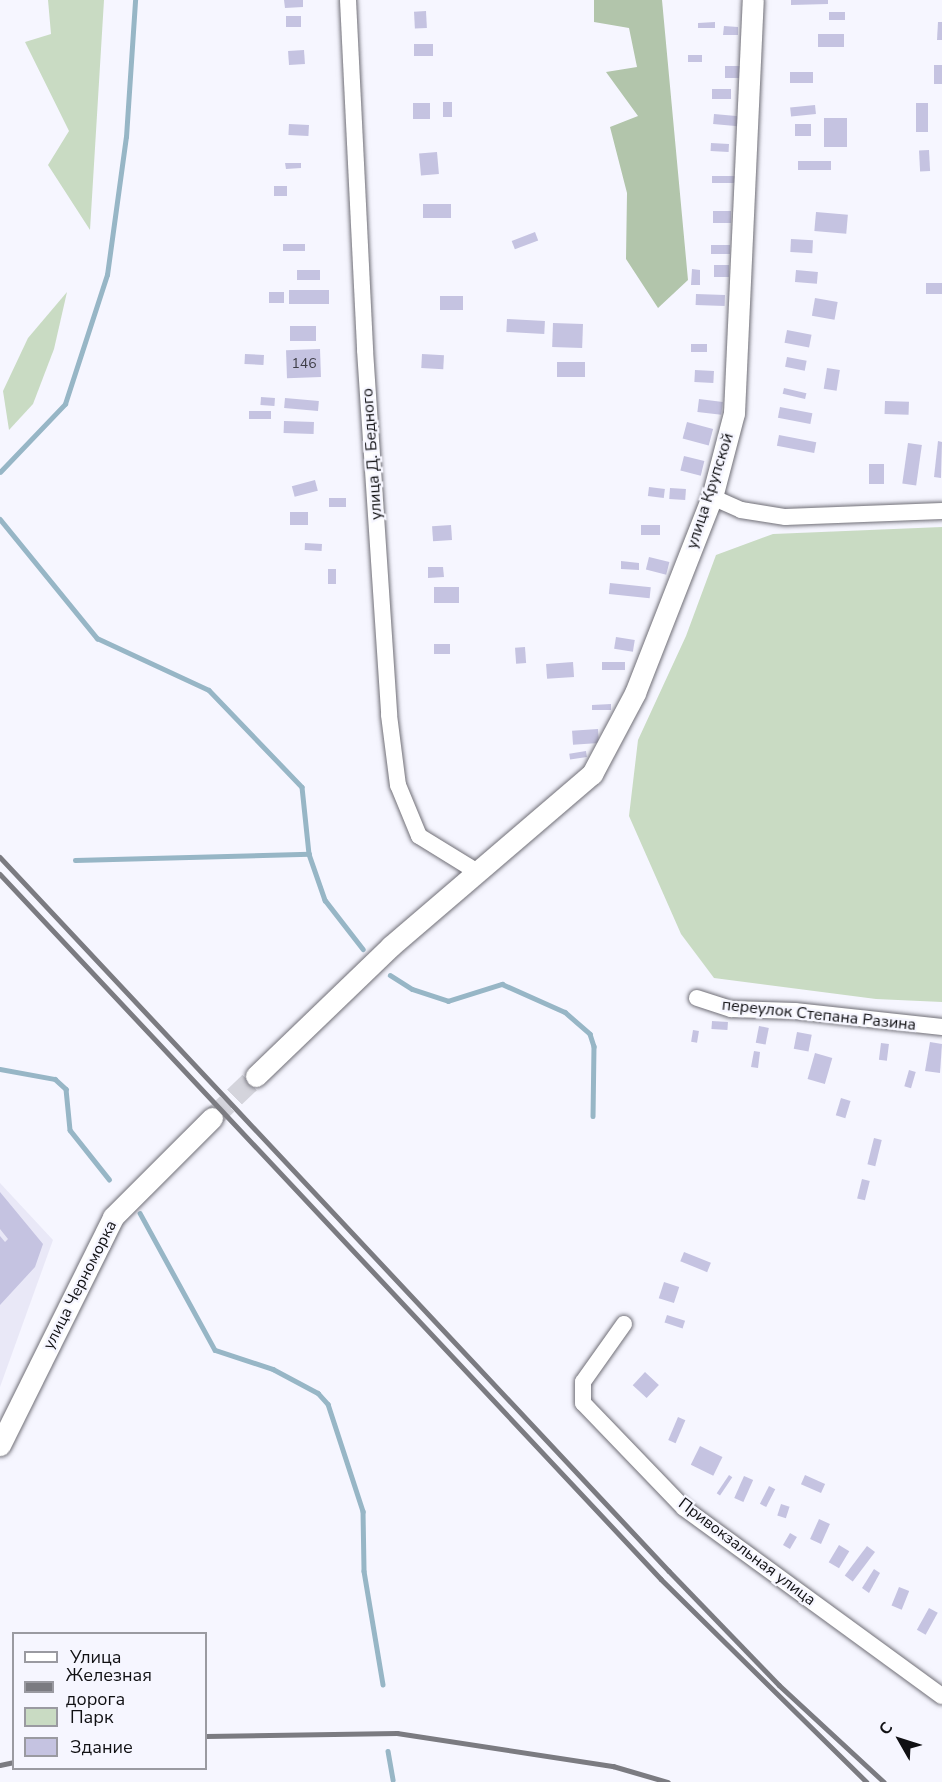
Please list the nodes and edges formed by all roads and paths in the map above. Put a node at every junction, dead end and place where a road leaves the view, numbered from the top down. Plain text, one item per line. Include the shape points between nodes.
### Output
1 (348, 0) edge
2 (753, 0) edge
3 (712, 497) junction
4 (942, 511) edge
5 (476, 871) junction
6 (697, 998) dead end
7 (942, 1028) edge
8 (256, 1076) tunnel mouth
9 (212, 1118) tunnel mouth
10 (624, 1324) dead end
11 (0, 1445) edge
12 (942, 1695) edge

1 - 5 street, улица Д. Бедного via 388,715 398,785 419,836
2 - 3 street, улица Крупской via 738,380 727,451
3 - 4 street via 741,510 785,517
3 - 5 street, улица Крупской via 635,693 603,757 576,789
5 - 8 street
6 - 7 street, переулок Степана Разина via 731,1009 795,1011
9 - 11 street, улица Черноморка via 113,1217
10 - 12 street, Привокзальная улица via 583,1382 583,1403 684,1508

